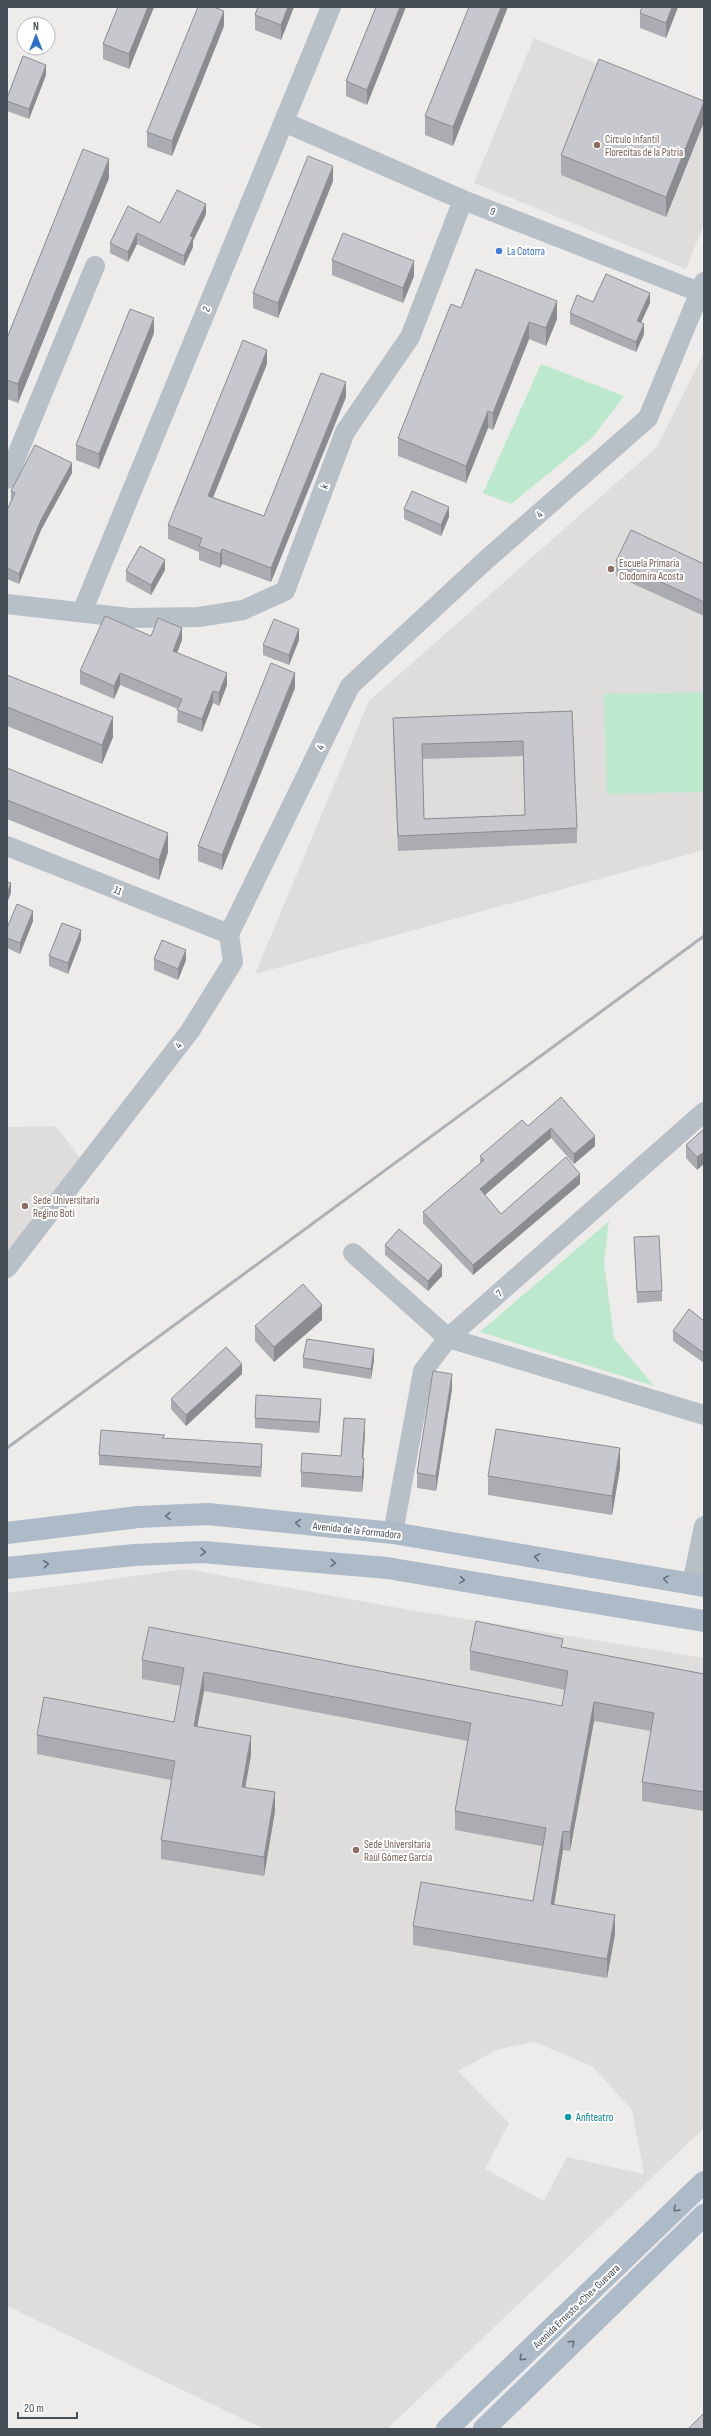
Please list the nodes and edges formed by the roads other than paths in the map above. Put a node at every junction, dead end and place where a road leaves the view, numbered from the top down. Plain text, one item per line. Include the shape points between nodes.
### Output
1 (331, 7) edge
2 (284, 122) junction
3 (463, 200) junction
4 (95, 266) dead end
5 (703, 289) edge
6 (7, 479) edge
7 (7, 604) edge
8 (82, 612) junction
9 (7, 846) edge
10 (229, 934) junction
11 (704, 1112) edge
12 (353, 1253) dead end
13 (7, 1268) edge
14 (448, 1338) junction
15 (704, 1415) edge
16 (704, 1526) edge
17 (7, 1533) edge
18 (393, 1533) junction
19 (7, 1568) edge
20 (698, 1585) edge
21 (704, 1621) edge
22 (704, 2182) edge
23 (704, 2215) edge
24 (447, 2429) edge
25 (484, 2429) edge

1 - 2 street, 2
2 - 3 street, 9
2 - 8 street, 2
3 - 5 street, 9
3 - 8 street, k via 410,337 345,432 285,591 243,610 199,617 130,618
4 - 6 street
5 - 10 street, 4 via 648,418 487,559 350,686
7 - 8 street, k
9 - 10 street, 11
10 - 13 street, 4 via 233,962 190,1031
11 - 14 street, 7
12 - 14 street
14 - 15 street
14 - 18 street, 7 via 423,1371
16 - 20 street
18 -> 17 main road, Avenida de la Formadora via 208,1514 138,1517
20 -> 18 main road, Avenida de la Formadora
19 -> 21 main road via 134,1555 203,1552 387,1568
22 -> 24 main road, Avenida Ernesto «Che» Guevara
25 -> 23 main road

